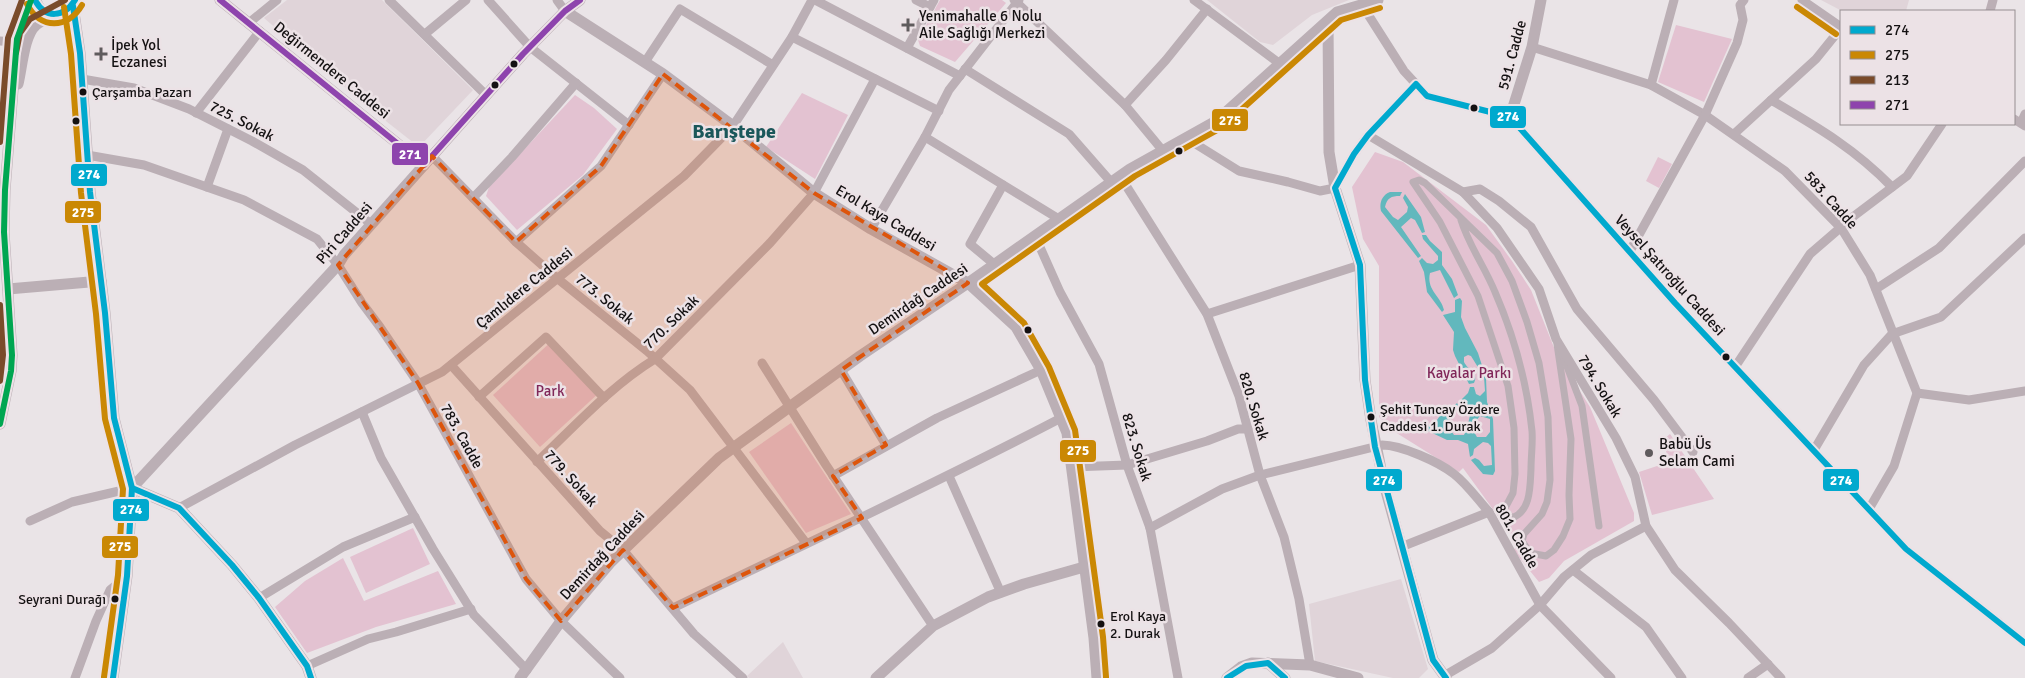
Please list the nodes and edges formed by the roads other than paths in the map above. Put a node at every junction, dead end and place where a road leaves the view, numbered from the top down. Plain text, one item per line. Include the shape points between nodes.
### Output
1 (31, 0) edge
2 (35, 0) edge
3 (220, 0) edge
4 (277, 0) edge
5 (389, 0) edge
6 (466, 0) edge
7 (488, 0) edge
8 (557, 0) edge
9 (580, 0) edge
10 (813, 0) edge
11 (916, 0) edge
12 (1194, 0) edge
13 (1378, 0) edge
14 (1541, 0) edge
15 (1674, 0) edge
16 (1744, 0) edge
17 (1802, 0) edge
18 (1017, 1) edge
19 (74, 3) edge
20 (932, 3) edge
21 (1362, 5) junction
22 (1207, 9) junction
23 (565, 11) junction
24 (54, 16) junction
25 (1328, 21) junction
26 (250, 22) junction
27 (1840, 26) edge
28 (1840, 28) edge
29 (260, 31) junction
30 (425, 34) junction
31 (792, 37) junction
32 (0, 41) edge
33 (17, 42) junction
34 (530, 47) junction
35 (1532, 47) junction
36 (907, 48) junction
37 (645, 62) junction
38 (1279, 64) junction
39 (773, 65) junction
40 (963, 72) junction
41 (663, 74) junction
42 (82, 79) junction
43 (875, 79) junction
44 (576, 83) junction
45 (0, 84) edge
46 (1416, 84) junction
47 (12, 85) junction
48 (1651, 86) junction
49 (486, 95) junction
50 (1771, 100) junction
51 (1125, 105) junction
52 (939, 111) junction
53 (196, 113) junction
54 (2025, 114) edge
55 (1705, 115) junction
56 (1510, 117) junction
57 (10, 120) junction
58 (2020, 123) edge
59 (628, 125) junction
60 (1941, 125) edge
61 (733, 126) junction
62 (228, 129) junction
63 (1734, 134) junction
64 (1368, 135) junction
65 (925, 137) junction
66 (1186, 138) junction
67 (1163, 150) junction
68 (87, 155) junction
69 (428, 160) junction
70 (2025, 161) edge
71 (1115, 179) junction
72 (1003, 185) junction
73 (207, 187) junction
74 (1892, 187) junction
75 (1335, 188) junction
76 (5, 190) junction
77 (1463, 192) junction
78 (814, 193) junction
79 (473, 198) junction
80 (0, 206) edge
81 (1058, 219) junction
82 (1461, 220) junction
83 (371, 224) junction
84 (1841, 228) junction
85 (872, 230) junction
86 (1035, 236) junction
87 (2025, 238) edge
88 (516, 242) junction
89 (1630, 251) junction
90 (994, 264) junction
91 (338, 265) junction
92 (1360, 265) junction
93 (558, 279) junction
94 (101, 281) junction
95 (968, 283) junction
96 (8, 289) junction
97 (1876, 289) junction
98 (1207, 314) junction
99 (1892, 334) junction
100 (1556, 339) junction
101 (655, 359) junction
102 (762, 363) dead end
103 (451, 365) junction
104 (1735, 367) junction
105 (841, 370) junction
106 (1041, 370) junction
107 (418, 383) junction
108 (2025, 391) edge
109 (1917, 393) junction
110 (479, 397) junction
111 (604, 398) junction
112 (789, 407) junction
113 (362, 412) junction
114 (1061, 418) junction
115 (0, 424) edge
116 (1248, 429) junction
117 (886, 445) junction
118 (1375, 447) junction
119 (732, 448) junction
120 (1814, 450) junction
121 (1693, 452) dead end
122 (537, 462) junction
123 (1127, 464) junction
124 (1072, 467) junction
125 (1260, 475) junction
126 (834, 476) junction
127 (949, 476) junction
128 (132, 488) junction
129 (179, 508) junction
130 (1869, 509) junction
131 (1489, 512) junction
132 (414, 517) junction
133 (862, 518) junction
134 (30, 521) dead end
135 (1599, 526) dead end
136 (1646, 526) junction
137 (1150, 528) junction
138 (806, 543) junction
139 (1401, 547) junction
140 (623, 550) junction
141 (1084, 568) junction
142 (1573, 570) junction
143 (127, 576) junction
144 (1000, 593) junction
145 (259, 598) junction
146 (1540, 605) junction
147 (673, 608) junction
148 (471, 609) junction
149 (561, 621) junction
150 (933, 626) junction
151 (2025, 643) edge
152 (1268, 663) junction
153 (1768, 664) junction
154 (307, 666) junction
155 (1310, 666) junction
156 (524, 674) edge
157 (1443, 677) edge
158 (75, 678) edge
159 (113, 678) edge
160 (311, 678) edge
161 (620, 678) edge
162 (743, 678) edge
163 (876, 678) edge
164 (1097, 678) edge
165 (1178, 678) edge
166 (1228, 678) edge
167 (1285, 678) edge
168 (1358, 678) edge
169 (1611, 678) edge
170 (1682, 678) edge
171 (1748, 678) edge
172 (1781, 678) edge

1 - 33 street
2 - 24 street via 41,10
3 - 26 street, Değirmendere Caddesi
4 - 26 street
5 - 30 street
6 - 30 street
7 - 34 street
8 - 23 street
9 - 23 street, Piri Caddesi
10 - 31 street, Çamlıdere Caddesi
10 - 36 street, 820. Sokak
11 - 20 street
12 - 22 street
13 - 21 street, Demirdağ Caddesi
14 - 35 street, 591. Cadde
15 - 48 street
16 - 55 street via 1740,5 1743,20 1737,43
17 - 27 street
18 - 40 street
18 - 51 street
19 - 24 street via 68,12
19 - 42 street
20 - 36 street
21 - 25 street, Demirdağ Caddesi via 1337,12
21 - 46 street via 1404,71
22 - 38 street
22 - 51 street
23 - 34 street, Piri Caddesi
23 - 37 street, Erol Kaya Caddesi
24 - 57 street via 36,24 28,37
25 - 38 street, Demirdağ Caddesi
25 - 75 street via 1329,152
26 - 29 street, Değirmendere Caddesi
28 - 50 street via 1816,59
29 - 53 street
29 - 69 street, Değirmendere Caddesi
30 - 49 street
31 - 39 street, Çamlıdere Caddesi
31 - 43 street
32 - 33 street
33 - 47 street
34 - 44 street
34 - 49 street, Piri Caddesi
35 - 48 street, 583. Cadde
35 - 56 street, 591. Cadde
36 - 40 street, 820. Sokak
37 - 39 street via 680,9
37 - 41 street, Erol Kaya Caddesi
38 - 66 street, Demirdağ Caddesi via 1216,121
39 - 61 street, Çamlıdere Caddesi
40 - 52 street
40 - 71 street, 820. Sokak via 1069,134
41 - 59 street
41 - 61 street, Erol Kaya Caddesi
42 - 53 street, 725. Sokak via 134,88
42 - 68 street
43 - 52 street
43 - 78 street, 770. Sokak
44 - 59 street
44 - 79 street
45 - 47 street
46 - 56 street via 1427,96
46 - 64 street
47 - 57 street
48 - 55 street, 583. Cadde
49 - 69 street, Piri Caddesi
50 - 63 street
50 - 74 street via 1838,140
51 - 67 street
52 - 65 street
53 - 62 street, 725. Sokak
54 - 58 street
55 - 63 street, 583. Cadde
55 - 89 street
56 - 89 street, Veysel Şatıroğlu Caddesi
57 - 76 street
59 - 88 street via 601,166
60 - 74 street via 1907,176
61 - 78 street, Erol Kaya Caddesi
61 - 93 street, Çamlıdere Caddesi via 684,176
62 - 73 street
62 - 83 street, 725. Sokak via 304,170
63 - 84 street, 583. Cadde via 1785,172
64 - 75 street
64 - 77 street, 794. Sokak
65 - 72 street
65 - 85 street
66 - 67 street, Demirdağ Caddesi
66 - 75 street via 1240,171 1320,191
67 - 71 street, Demirdağ Caddesi
68 - 73 street, 783. Cadde via 144,165
68 - 94 street
69 - 79 street, 773. Sokak
69 - 83 street, Piri Caddesi
70 - 97 street via 1939,248
71 - 81 street, Demirdağ Caddesi
71 - 98 street, 820. Sokak
72 - 81 street
72 - 90 street via 970,244
73 - 91 street, 783. Cadde via 244,200 317,239
74 - 84 street
75 - 92 street
76 - 80 street
76 - 96 street
77 - 100 street, 794. Sokak via 1497,228 1539,289
77 - 121 street via 1480,190 1500,201 1531,227 1577,308
78 - 85 street, Erol Kaya Caddesi
78 - 101 street, 770. Sokak via 770,243
79 - 88 street, 773. Sokak
81 - 86 street, Demirdağ Caddesi
82 - 82 street via 1425,183 1413,182 1440,222 1478,296 1506,378 1514,428 1515,474 1513,493 1504,510 1512,518 1522,512 1530,488 1532,432 1523,376 1495,290 1467,239
82 - 100 street via 1497,252 1512,281 1542,377 1548,417 1548,502 1522,541 1530,553 1540,556 1554,550 1570,519 1571,439
83 - 91 street, Piri Caddesi
84 - 97 street, 583. Cadde
84 - 104 street via 1810,254
85 - 95 street, Erol Kaya Caddesi
86 - 90 street, Demirdağ Caddesi
86 - 123 street, 823. Sokak via 1060,292 1099,364
87 - 99 street via 1941,317
88 - 93 street, 773. Sokak
89 - 104 street, Veysel Şatıroğlu Caddesi
90 - 95 street, Demirdağ Caddesi
91 - 107 street, 783. Cadde
91 - 128 street, Piri Caddesi
92 - 98 street
92 - 118 street via 1365,380
93 - 101 street, 773. Sokak
93 - 103 street, Çamlıdere Caddesi
94 - 96 street
94 - 128 street via 114,418
95 - 105 street, Demirdağ Caddesi
95 - 106 street, Erol Kaya Caddesi via 1016,327
96 - 115 street via 11,371
97 - 99 street, 583. Cadde
98 - 116 street, 820. Sokak via 1239,396
99 - 109 street, 583. Cadde
99 - 120 street via 1864,365
100 - 135 street via 1582,406
100 - 136 street, 794. Sokak via 1616,438 1635,477
101 - 111 street, 770. Sokak via 639,368
101 - 119 street, 773. Sokak via 690,390
102 - 112 street
103 - 107 street, Çamlıdere Caddesi
103 - 110 street, 779. Sokak
104 - 120 street, Veysel Şatıroğlu Caddesi
105 - 112 street, Demirdağ Caddesi
105 - 117 street
106 - 114 street, Erol Kaya Caddesi
106 - 117 street
107 - 113 street, Çamlıdere Caddesi
107 - 149 street, 783. Cadde via 526,580
108 - 109 street via 1969,400
109 - 130 street via 1894,466
110 - 111 street via 546,337
110 - 122 street, 779. Sokak
111 - 122 street, 770. Sokak
112 - 119 street, Demirdağ Caddesi
112 - 126 street
113 - 129 street, Çamlıdere Caddesi
113 - 132 street via 381,458
114 - 124 street, Erol Kaya Caddesi via 1067,433
114 - 127 street
116 - 123 street via 1238,429
116 - 125 street, 820. Sokak
117 - 126 street
118 - 125 street, 801. Cadde
118 - 131 street, 801. Cadde via 1388,445 1404,449 1454,474
118 - 139 street
119 - 138 street, 773. Sokak
119 - 140 street, Demirdağ Caddesi
120 - 130 street, Veysel Şatıroğlu Caddesi
122 - 140 street, 779. Sokak via 600,531
123 - 124 street
123 - 137 street, 823. Sokak
124 - 141 street, Erol Kaya Caddesi
125 - 137 street, 801. Cadde via 1222,489
125 - 155 street, 820. Sokak via 1284,537
126 - 133 street
127 - 133 street
127 - 144 street
128 - 129 street
128 - 134 street via 72,502
128 - 143 street
129 - 145 street
130 - 151 street, Veysel Şatıroğlu Caddesi via 1906,549
131 - 139 street
131 - 146 street, 801. Cadde
132 - 145 street via 343,547
132 - 148 street
133 - 138 street
133 - 150 street
136 - 142 street via 1591,555
136 - 153 street, 794. Sokak via 1675,570
137 - 165 street, 823. Sokak
138 - 147 street
139 - 157 street via 1432,660
140 - 147 street, 779. Sokak
140 - 149 street, Demirdağ Caddesi
141 - 144 street
141 - 164 street, Erol Kaya Caddesi
142 - 146 street
142 - 170 street via 1646,627
143 - 158 street via 110,590
143 - 159 street
144 - 150 street
145 - 154 street
146 - 157 street via 1492,648
146 - 169 street, 801. Cadde
147 - 162 street, 779. Sokak via 694,634
148 - 154 street via 368,639
148 - 156 street
149 - 156 street, Demirdağ Caddesi
149 - 161 street, 783. Cadde
150 - 163 street
152 - 155 street
152 - 166 street via 1241,667
152 - 167 street
153 - 171 street
153 - 172 street, 794. Sokak
154 - 160 street
155 - 168 street

